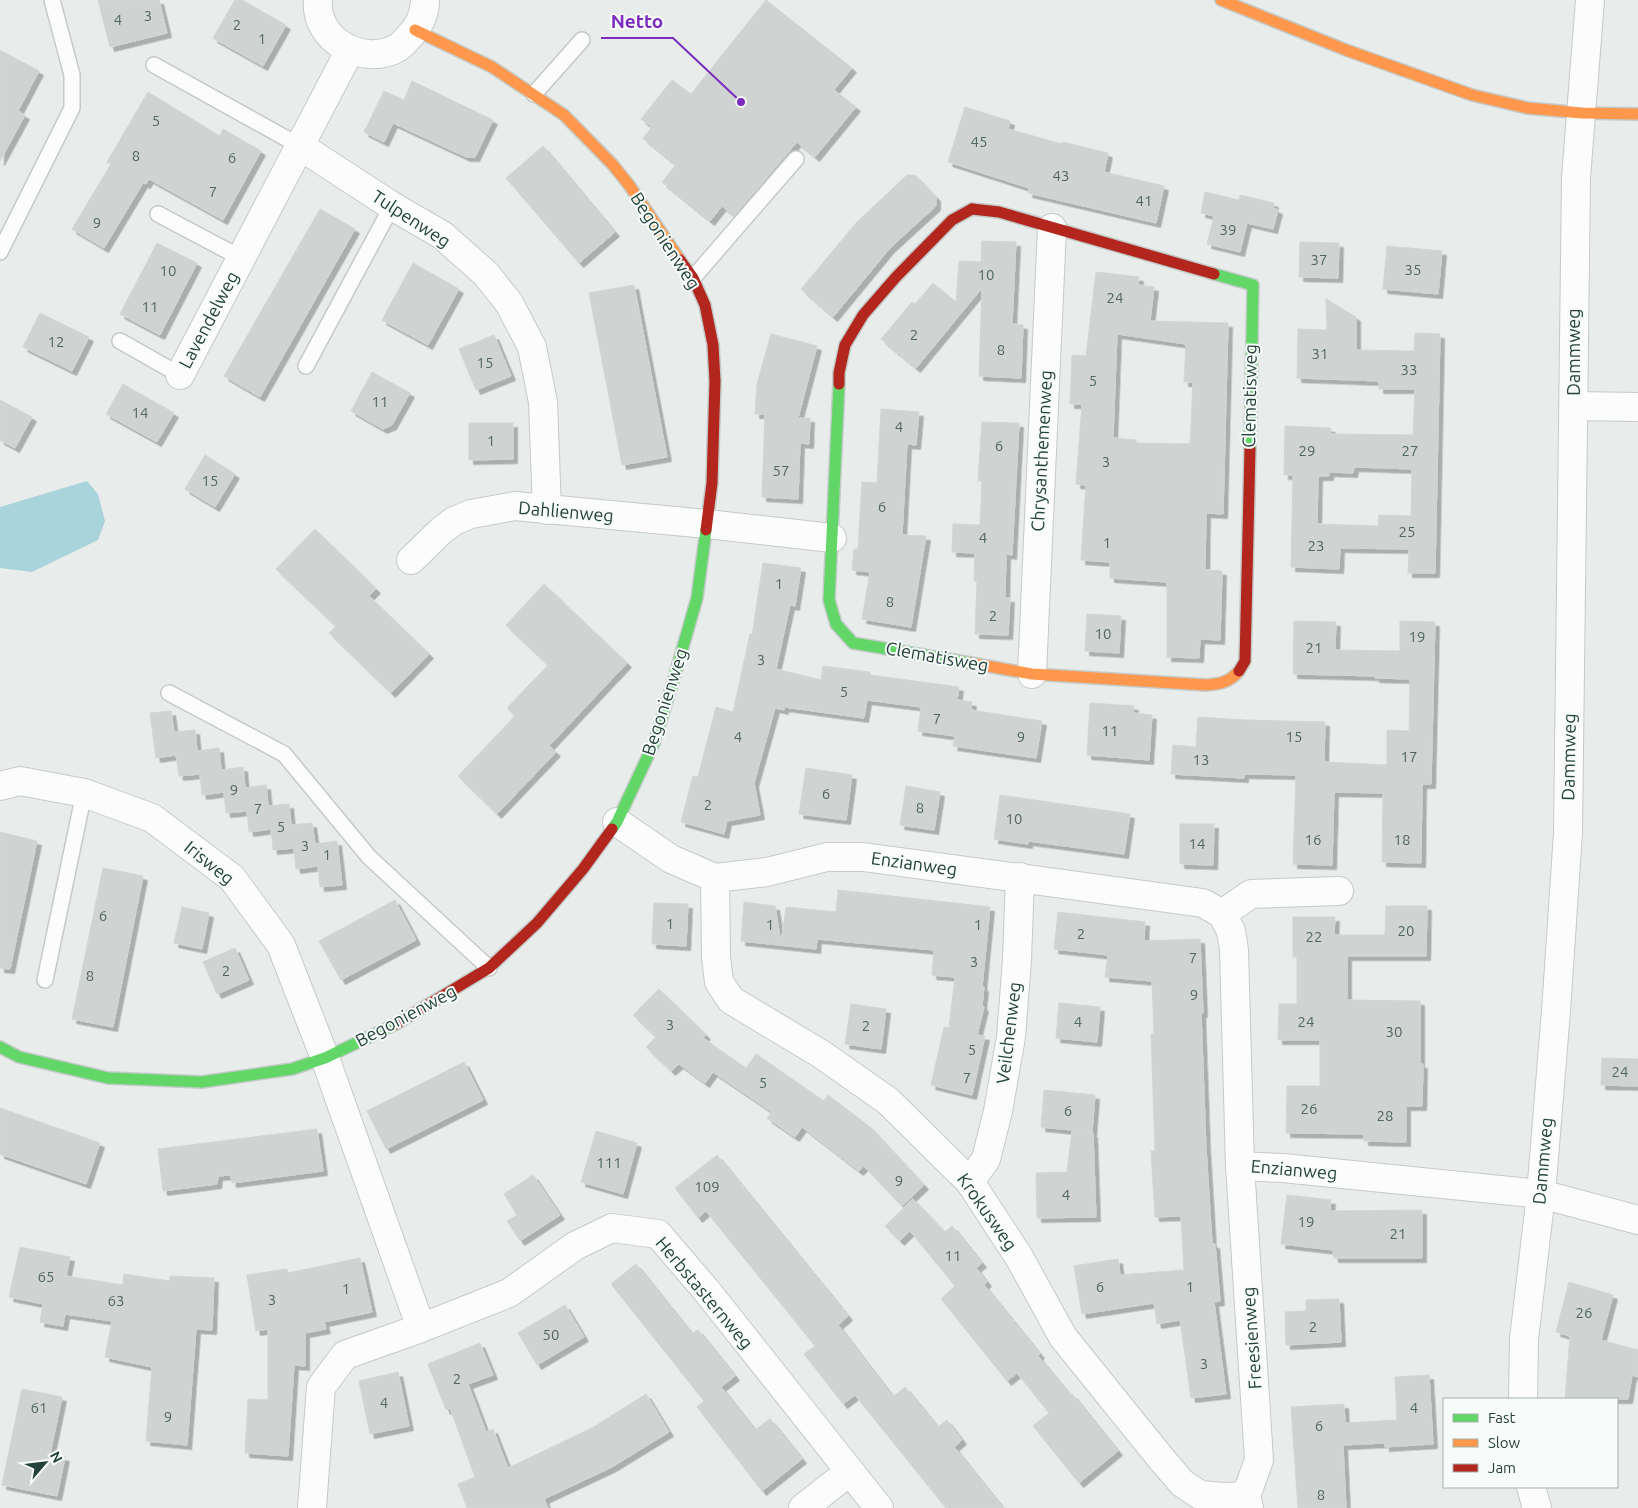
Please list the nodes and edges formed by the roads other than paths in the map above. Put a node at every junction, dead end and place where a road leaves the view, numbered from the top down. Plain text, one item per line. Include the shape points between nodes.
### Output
1 (52, 0) edge
2 (318, 0) edge
3 (425, 0) edge
4 (1221, 0) edge
5 (1590, 0) edge
6 (415, 30) junction
7 (582, 40) dead end
8 (350, 50) junction
9 (154, 65) dead end
10 (534, 94) junction
11 (1582, 113) junction
12 (1638, 114) edge
13 (300, 146) junction
14 (796, 159) dead end
15 (392, 206) junction
16 (158, 214) dead end
17 (1052, 228) junction
18 (0, 252) edge
19 (241, 258) junction
20 (693, 278) junction
21 (120, 341) dead end
22 (306, 366) dead end
23 (180, 375) joint
24 (1574, 406) junction
25 (1638, 407) edge
26 (547, 510) junction
27 (707, 524) junction
28 (832, 538) junction
29 (411, 560) dead end
30 (1032, 674) junction
31 (169, 693) dead end
32 (0, 786) edge
33 (84, 793) junction
34 (617, 822) junction
35 (1020, 877) junction
36 (715, 878) junction
37 (1339, 891) dead end
38 (1222, 914) junction
39 (489, 968) junction
40 (45, 980) dead end
41 (0, 1047) edge
42 (325, 1058) junction
43 (1240, 1166) junction
44 (970, 1182) junction
45 (1541, 1194) junction
46 (1638, 1220) edge
47 (421, 1328) junction
48 (1523, 1398) edge
49 (849, 1472) junction
50 (1531, 1488) edge
51 (1248, 1502) edge
52 (312, 1508) edge
53 (803, 1508) edge
54 (878, 1508) edge
55 (1536, 1508) edge

1 - 18 lane via 72,75 72,108
2 - 8 street via 322,25 334,40
3 - 6 street via 419,26
4 - 11 street via 1346,50 1472,95 1528,108
5 - 11 street, Dammweg
6 - 8 street via 399,48 387,53 369,55
6 - 10 street, Begonienweg via 492,68
7 - 10 lane
8 - 13 street, Lavendelweg
9 - 13 lane
10 - 20 street, Begonienweg via 564,115 613,164
11 - 12 street
11 - 24 street, Dammweg via 1576,178
13 - 15 street, Tulpenweg
13 - 19 street, Lavendelweg
14 - 20 lane
15 - 22 lane
15 - 26 street, Tulpenweg via 442,235 486,274 508,303 532,347 543,402
16 - 19 lane, Lavendelweg
17 - 28 street, Clematisweg via 1000,212 972,209 952,220 896,276 863,315 845,345 839,372
17 - 30 street, Chrysanthemenweg
17 - 30 street, Clematisweg via 1253,285 1245,661 1239,673 1220,685
19 - 23 street, Lavendelweg
20 - 27 street, Begonienweg via 704,305 713,345 712,483
21 - 23 lane, Lavendelweg
24 - 25 street
24 - 45 street, Dammweg via 1568,833
26 - 27 street, Dahlienweg
26 - 29 street, Dahlienweg via 515,506 471,514 442,530
27 - 28 street
27 - 34 street, Begonienweg via 697,598 672,685 654,743
28 - 30 street, Clematisweg via 829,600 833,619 853,643
31 - 39 lane via 284,754 369,857
32 - 33 street, Irisweg via 20,781
33 - 40 lane
33 - 42 street, Irisweg via 152,818 232,878 281,945
34 - 36 street, Enzianweg via 671,859
34 - 39 street, Begonienweg via 583,869 537,923
35 - 36 street, Enzianweg via 863,857 827,857 767,872
35 - 38 street, Enzianweg via 1203,903
35 - 44 street, Veilchenweg via 1011,1037 986,1159
36 - 44 street, Krokusweg via 719,982 731,1000 821,1054 888,1101
37 - 38 street via 1251,894
38 - 43 street, Enzianweg via 1231,931 1234,950
39 - 42 street, Begonienweg via 400,1022
41 - 42 street, Begonienweg via 19,1057 108,1078 202,1082 292,1069
42 - 47 street
43 - 45 street, Enzianweg
43 - 51 street, Freesienweg via 1260,1460
44 - 51 street, Krokusweg via 1019,1257 1063,1337 1182,1483 1200,1495
45 - 46 street, Enzianweg
45 - 48 street, Dammweg via 1524,1339
47 - 49 street, Herbstasternweg via 509,1293 575,1246 612,1228 658,1234
47 - 52 street, Herbstasternweg via 345,1354 321,1387
49 - 53 street
49 - 54 street, Herbstasternweg
50 - 55 street

